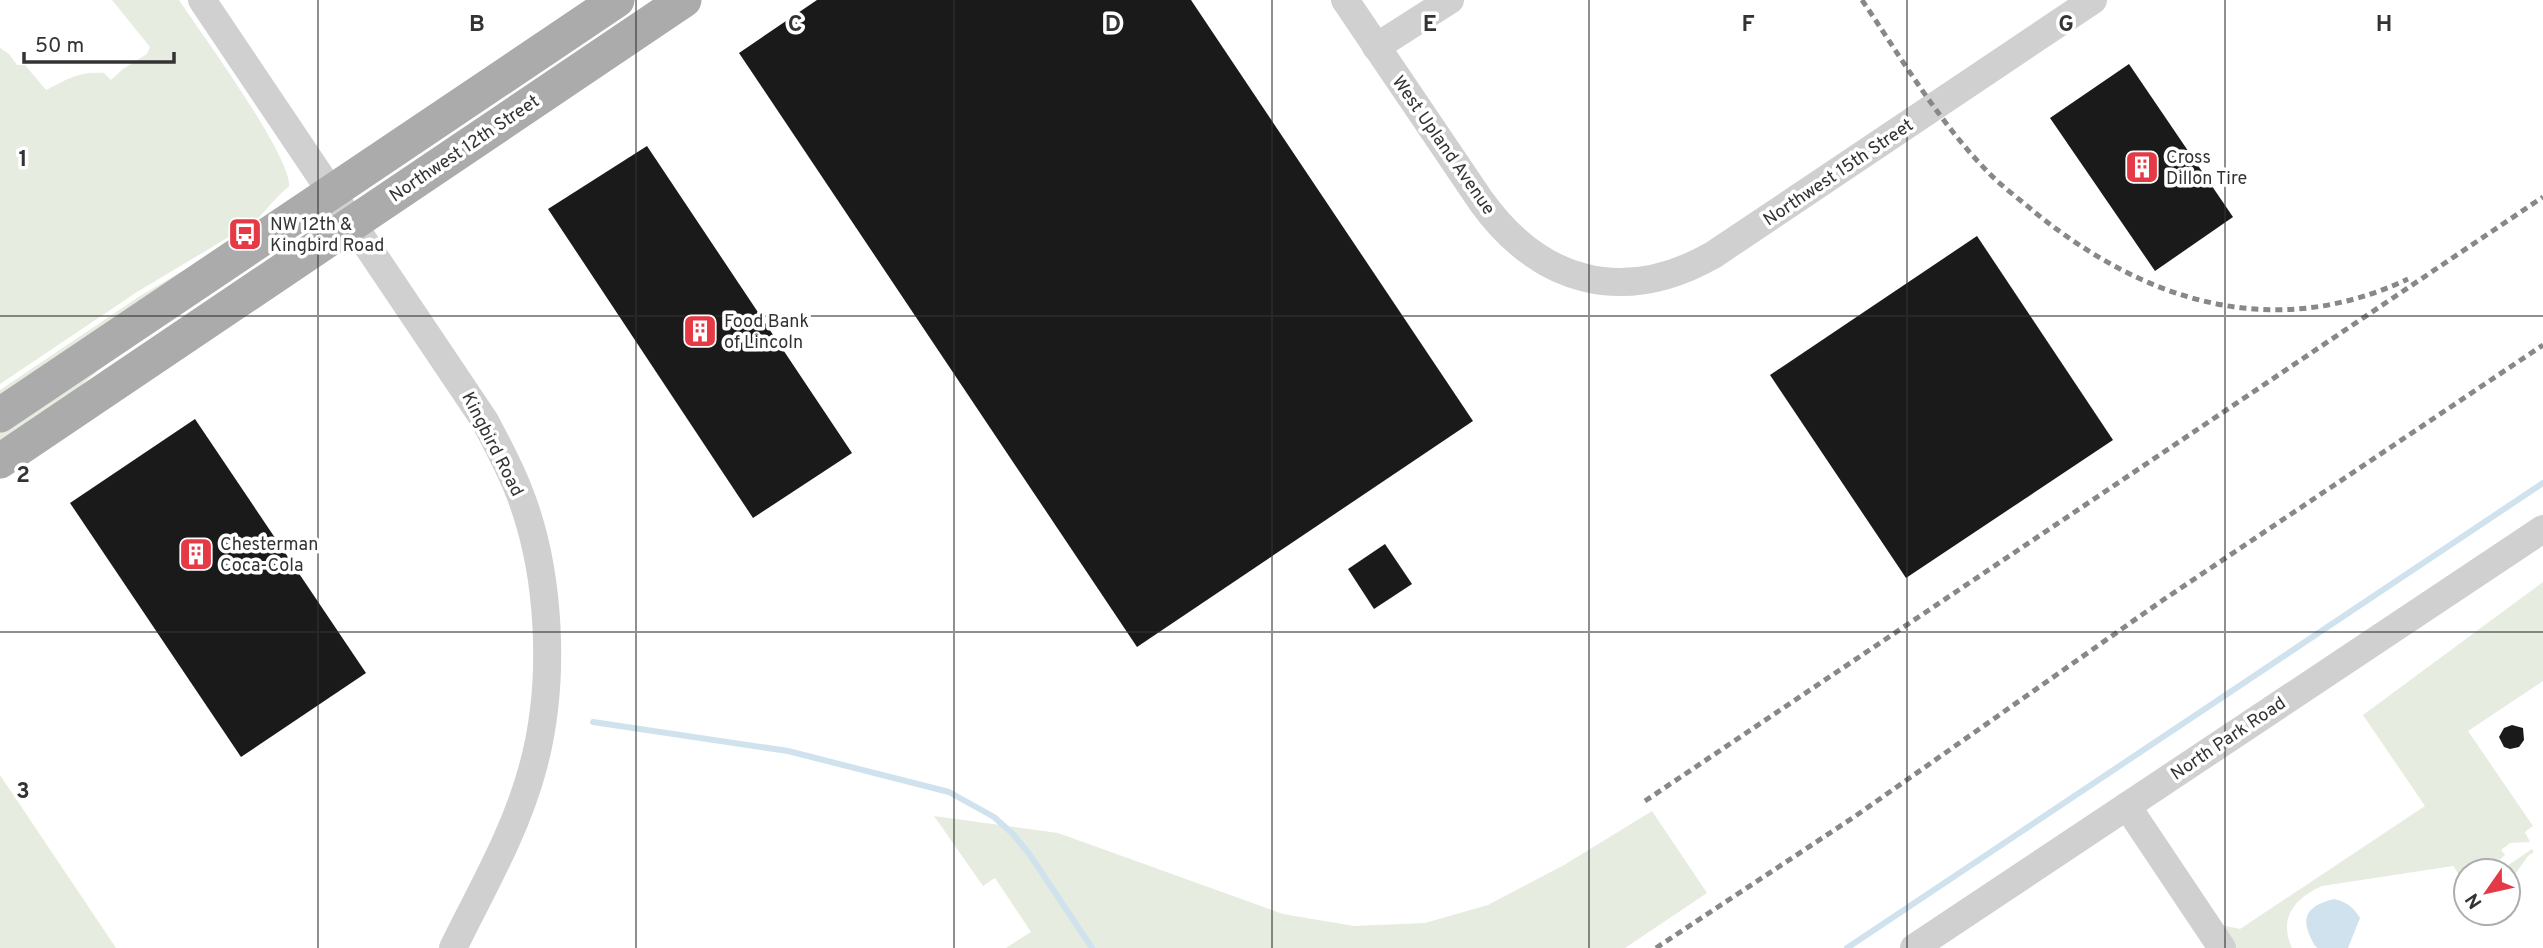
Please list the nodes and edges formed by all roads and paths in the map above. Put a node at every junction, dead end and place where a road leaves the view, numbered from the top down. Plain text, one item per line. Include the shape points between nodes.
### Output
1 (202, 0) edge
2 (617, 0) edge
3 (684, 0) edge
4 (1345, 0) edge
5 (1450, 0) edge
6 (2094, 0) edge
7 (1376, 47) junction
8 (331, 192) junction
9 (352, 224) junction
10 (1562, 271) joint
11 (0, 415) edge
12 (0, 461) edge
13 (2543, 529) edge
14 (2127, 806) junction
15 (453, 948) edge
16 (1914, 948) edge
17 (2222, 948) edge

1 - 8 street, Kingbird Road
2 - 8 main road
3 - 9 main road, Northwest 12th Street
4 - 7 street, West Upland Avenue
5 - 7 street
6 - 10 street, Northwest 15th Street via 1696,265 1666,277 1622,282
7 - 10 street, West Upland Avenue via 1493,218 1526,251
8 - 9 street, Kingbird Road
8 - 11 main road
9 - 12 main road, Northwest 12th Street
9 - 15 street, Kingbird Road via 485,421 507,463 525,508 543,590 545,679 533,766 509,834
13 - 14 street, North Park Road
14 - 16 street, North Park Road
14 - 17 street

